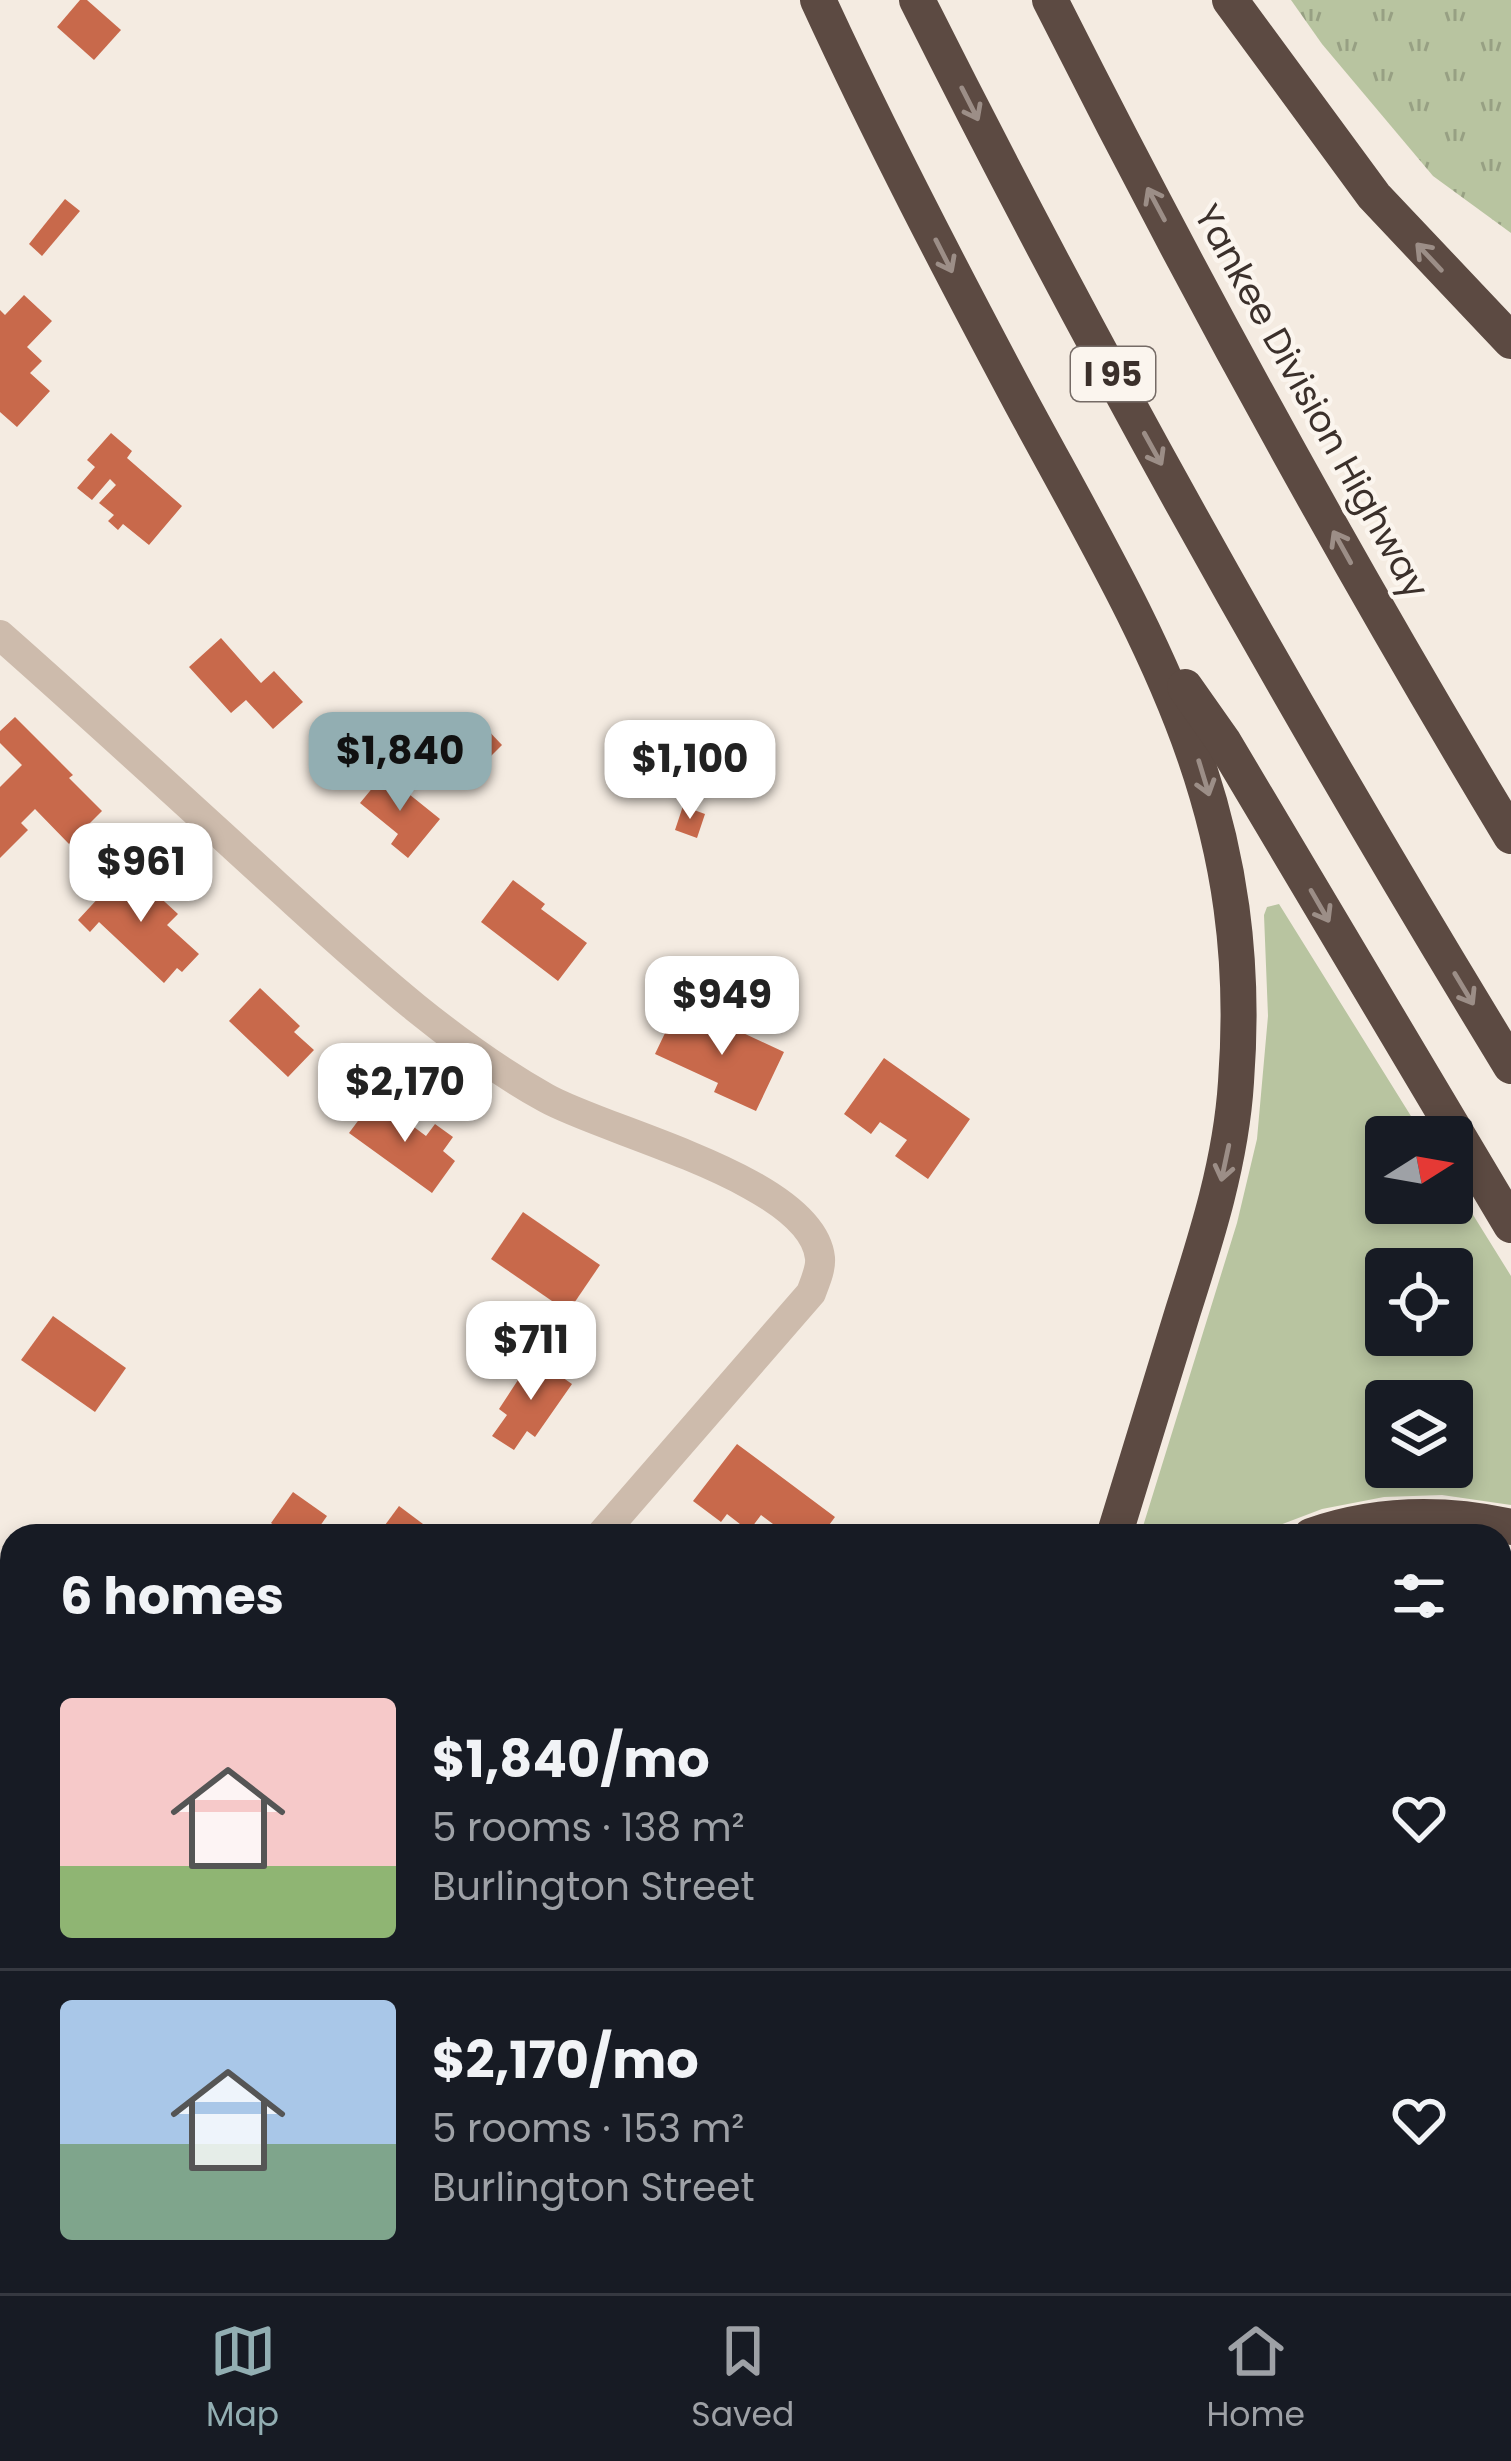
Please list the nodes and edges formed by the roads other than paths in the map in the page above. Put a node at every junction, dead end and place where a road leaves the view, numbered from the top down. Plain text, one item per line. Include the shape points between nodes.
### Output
1 (818, 0) edge
2 (917, 0) edge
3 (1050, 0) edge
4 (1230, 0) edge
5 (1511, 341) edge
6 (1145, 630) junction
7 (0, 635) edge
8 (1400, 649) junction
9 (1511, 792) edge
10 (1511, 836) edge
11 (1511, 1066) edge
12 (1511, 1225) edge
13 (610, 1524) edge
14 (1118, 1524) edge
15 (1356, 1524) edge
16 (1495, 1524) edge

1 -> 6 highway via 966,300
2 -> 11 highway, I 95 via 1318,744
8 -> 3 highway, Yankee Division Highway
5 -> 4 highway via 1375,196
6 -> 12 highway via 1222,741
6 -> 14 highway via 1220,838 1235,923 1239,1028 1218,1193
7 - 13 street via 334,938 481,1058 550,1101 733,1175 814,1236 821,1261 811,1293
8 - 9 highway
8 - 10 highway, Yankee Division Highway
15 - 16 highway via 1416,1516

